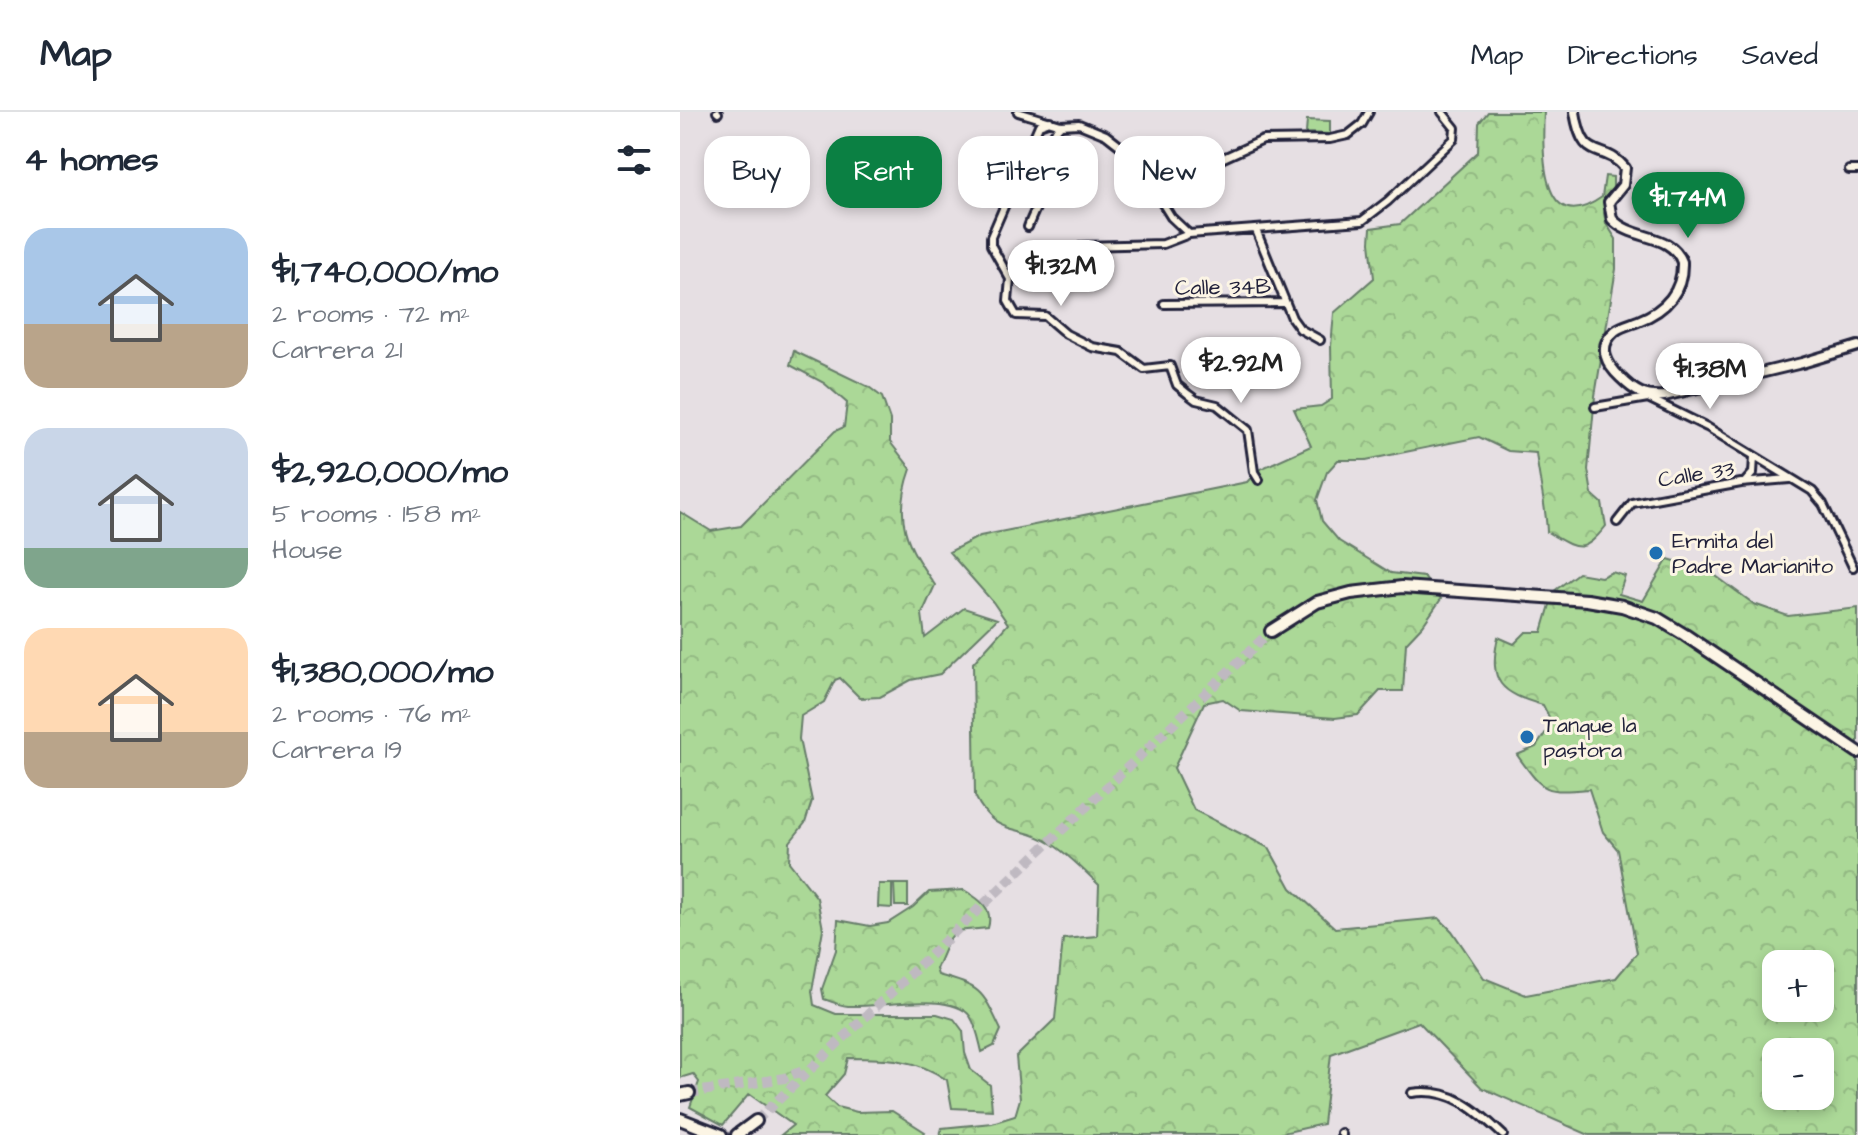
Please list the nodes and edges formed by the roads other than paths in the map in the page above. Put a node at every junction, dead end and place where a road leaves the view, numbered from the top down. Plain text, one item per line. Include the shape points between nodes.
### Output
1 (1018, 112) edge
2 (1369, 112) edge
3 (1442, 112) edge
4 (1575, 112) edge
5 (1050, 121) junction
6 (1061, 125) junction
7 (1114, 141) edge
8 (1225, 157) edge
9 (1849, 170) dead end
10 (1858, 170) edge
11 (1165, 208) edge
12 (1028, 227) dead end
13 (1256, 230) junction
14 (1189, 234) junction
15 (1082, 246) dead end
16 (1283, 303) junction
17 (1164, 304) dead end
18 (1320, 340) dead end
19 (1858, 346) edge
20 (1648, 398) junction
21 (1595, 407) dead end
22 (1754, 457) junction
23 (1790, 479) junction
24 (1259, 480) dead end
25 (1741, 483) junction
26 (1617, 522) dead end
27 (1853, 567) dead end
28 (1271, 631) tunnel mouth
29 (1858, 752) edge
30 (1412, 1093) dead end
31 (680, 1119) edge
32 (756, 1121) tunnel mouth
33 (718, 1134) edge
34 (744, 1134) edge
35 (1503, 1135) edge

1 - 5 street
2 - 8 street via 1348,135 1263,140
3 - 13 street via 1455,128 1454,139 1371,216
4 - 20 street via 1583,142 1625,168 1625,182 1609,202 1612,219 1669,244 1682,262 1672,300 1615,331 1605,350 1607,364
5 - 6 street
5 - 24 street via 1039,125 991,237 1010,279 1011,311 1045,316 1066,334 1092,347 1121,352 1144,369 1170,366 1177,385 1196,400 1217,405 1248,430
6 - 7 street via 1079,124
6 - 12 street via 1053,138 1049,177
9 - 10 street
11 - 14 street
13 - 14 street
13 - 16 street
14 - 15 street via 1163,244
16 - 17 street, Calle 34B
16 - 18 street via 1300,329
19 - 20 street
20 - 21 street
20 - 22 street
22 - 23 street
22 - 25 street via 1753,473
23 - 25 street, Calle 33
23 - 27 street via 1823,504
25 - 26 street, Calle 33 via 1632,503
28 - 29 main road via 1317,602 1402,587 1622,606 1685,635
30 - 35 street via 1448,1093
31 - 33 main road
32 - 34 main road

